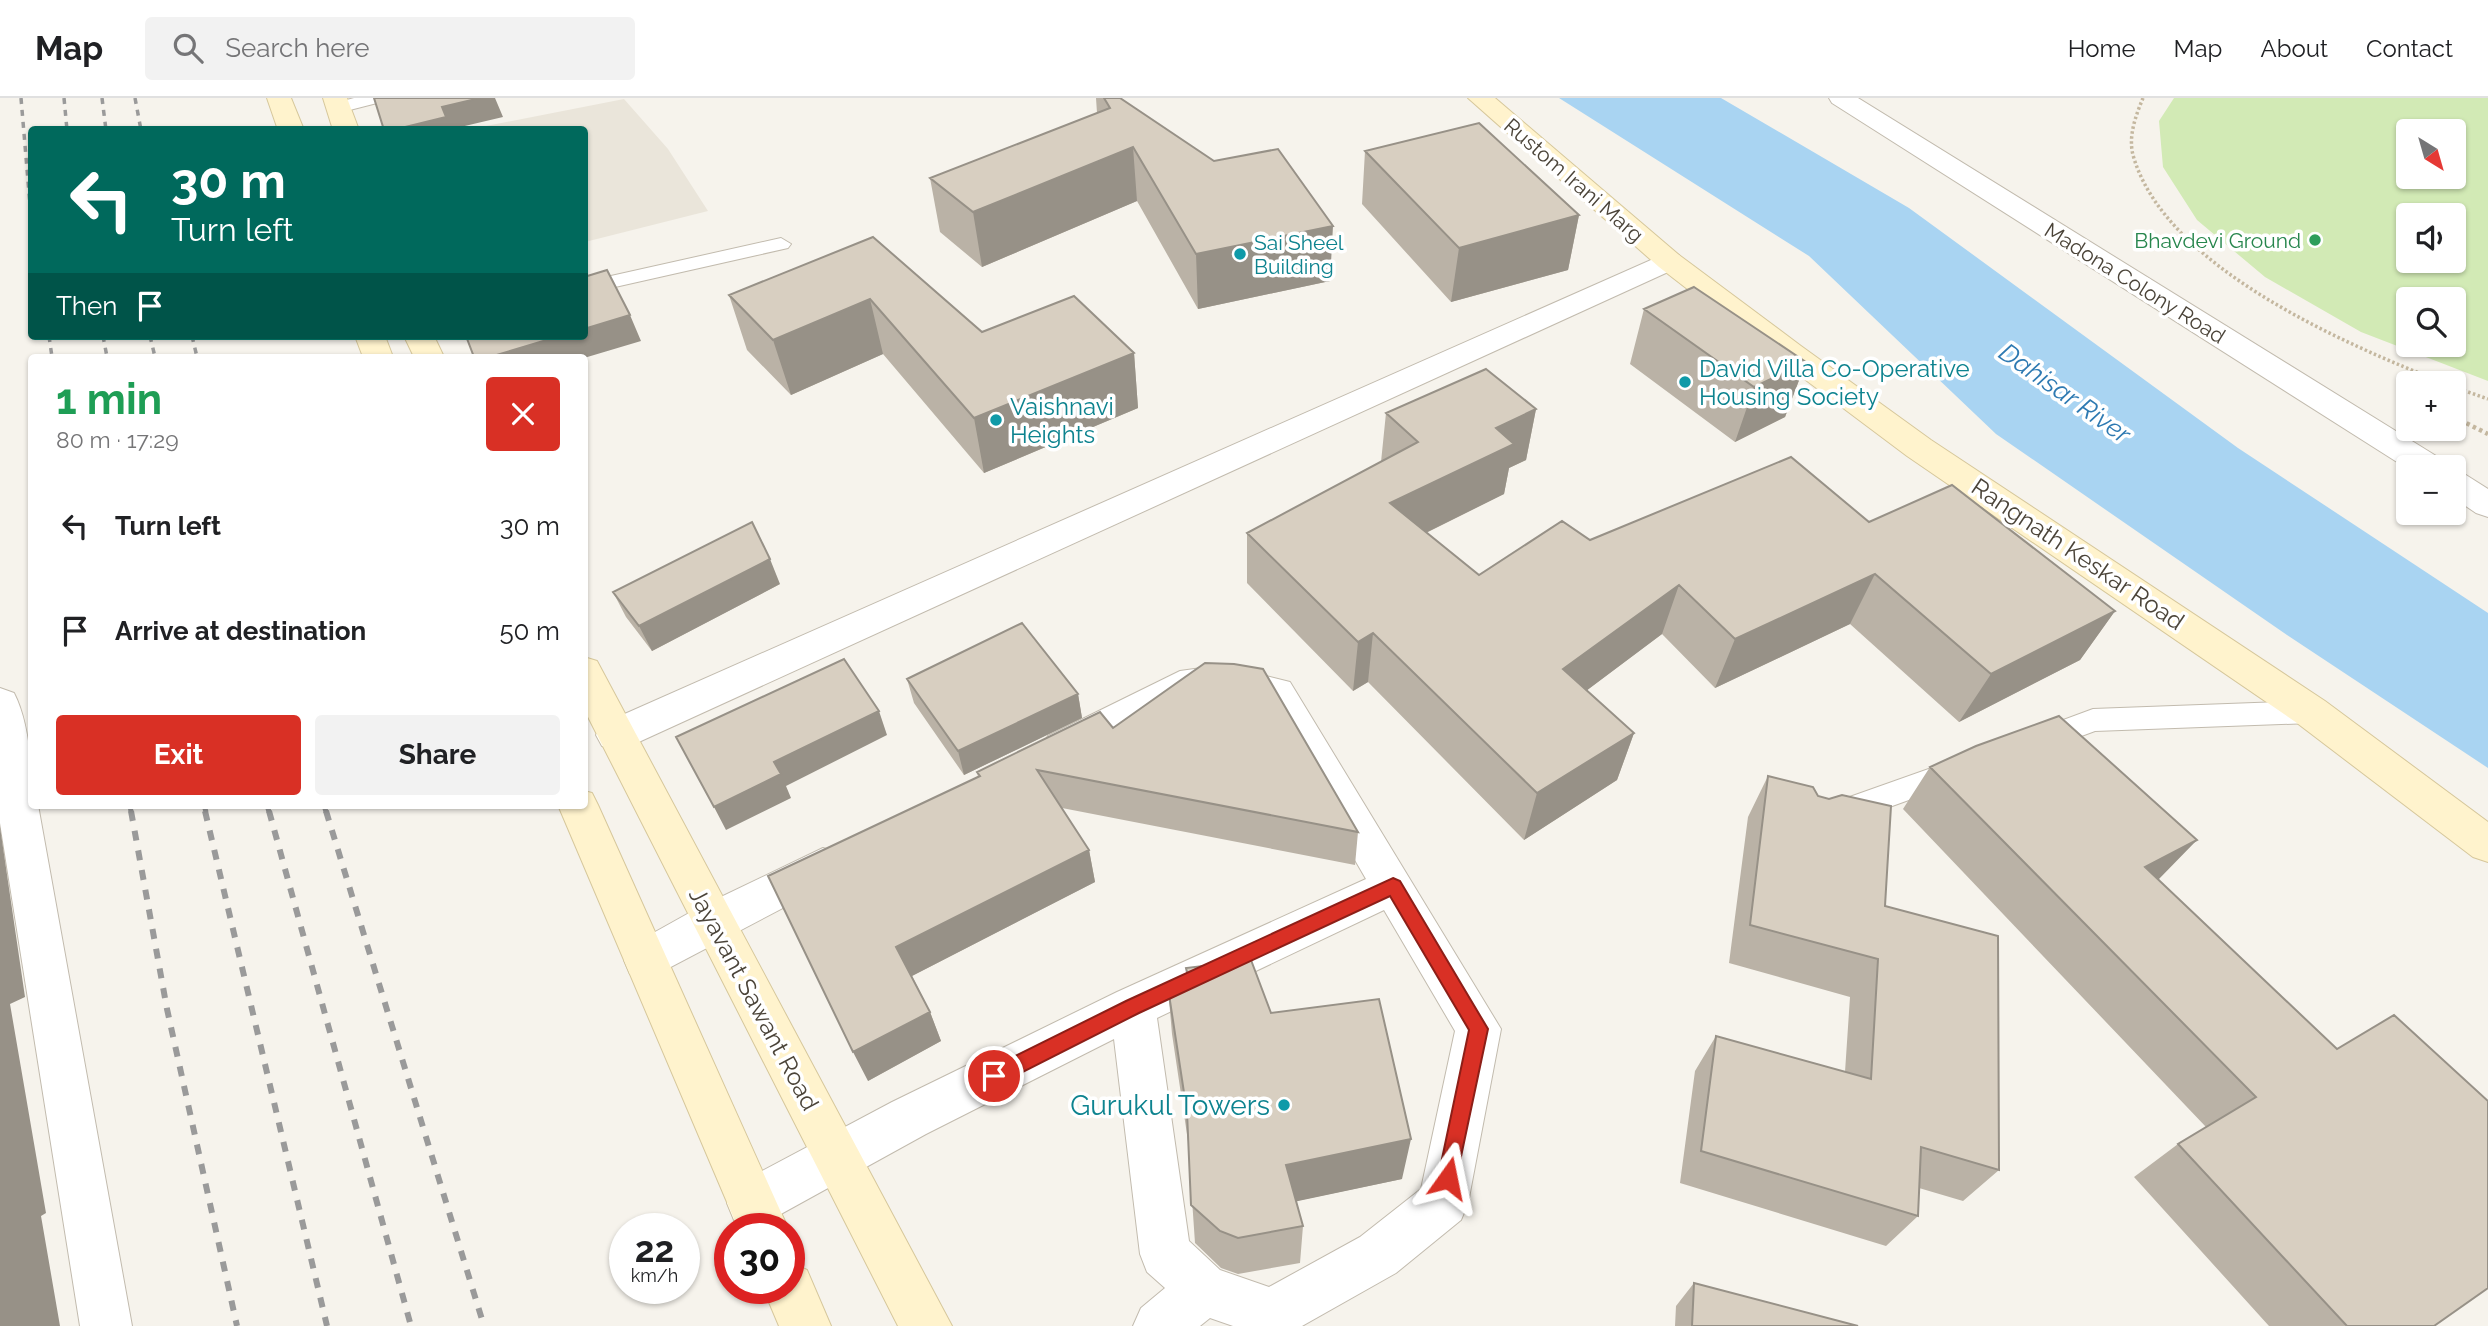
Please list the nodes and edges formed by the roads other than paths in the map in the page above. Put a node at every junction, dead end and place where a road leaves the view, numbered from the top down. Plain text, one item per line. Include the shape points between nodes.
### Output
1 (279, 98) edge
2 (374, 98) edge
3 (1480, 98) edge
4 (1842, 98) edge
5 (340, 112) edge
6 (290, 126) edge
7 (781, 244) dead end
8 (1669, 261) junction
9 (588, 287) edge
10 (2410, 455) edge
11 (2466, 491) edge
12 (2488, 505) edge
13 (588, 679) edge
14 (0, 703) edge
15 (2311, 712) junction
16 (616, 735) junction
17 (2015, 749) edge
18 (1976, 763) edge
19 (1022, 767) edge
20 (580, 809) edge
21 (1807, 825) edge
22 (2488, 845) edge
23 (863, 846) edge
24 (1393, 886) junction
25 (713, 921) junction
26 (646, 960) junction
27 (1133, 1007) junction
28 (836, 1155) junction
29 (757, 1213) edge
30 (762, 1213) edge
31 (1204, 1290) junction
32 (796, 1304) edge
33 (106, 1326) edge
34 (806, 1326) edge
35 (926, 1326) edge
36 (1159, 1326) edge

1 - 6 street
2 - 5 lane
3 - 8 street, Rustom Irani Marg
4 - 10 street, Madona Colony Road
7 - 9 lane
8 - 15 street, Rangnath Keskar Road via 1919,448
8 - 16 street
11 - 12 street
13 - 16 street, Jayavant Sawant Road
14 - 33 street
15 - 17 lane via 2093,720
15 - 22 street, Rangnath Keskar Road
16 - 25 street, Jayavant Sawant Road
18 - 21 lane
19 - 24 street via 1193,681 1223,679 1258,685 1277,692
20 - 26 street
23 - 25 street
24 - 27 street
24 - 31 street via 1478,1029 1443,1203 1378,1255 1272,1314
25 - 26 street
25 - 28 street, Jayavant Sawant Road
26 - 29 street
27 - 28 street
27 - 31 street via 1165,1254
28 - 30 street
28 - 35 street, Jayavant Sawant Road
31 - 36 street
32 - 34 street

